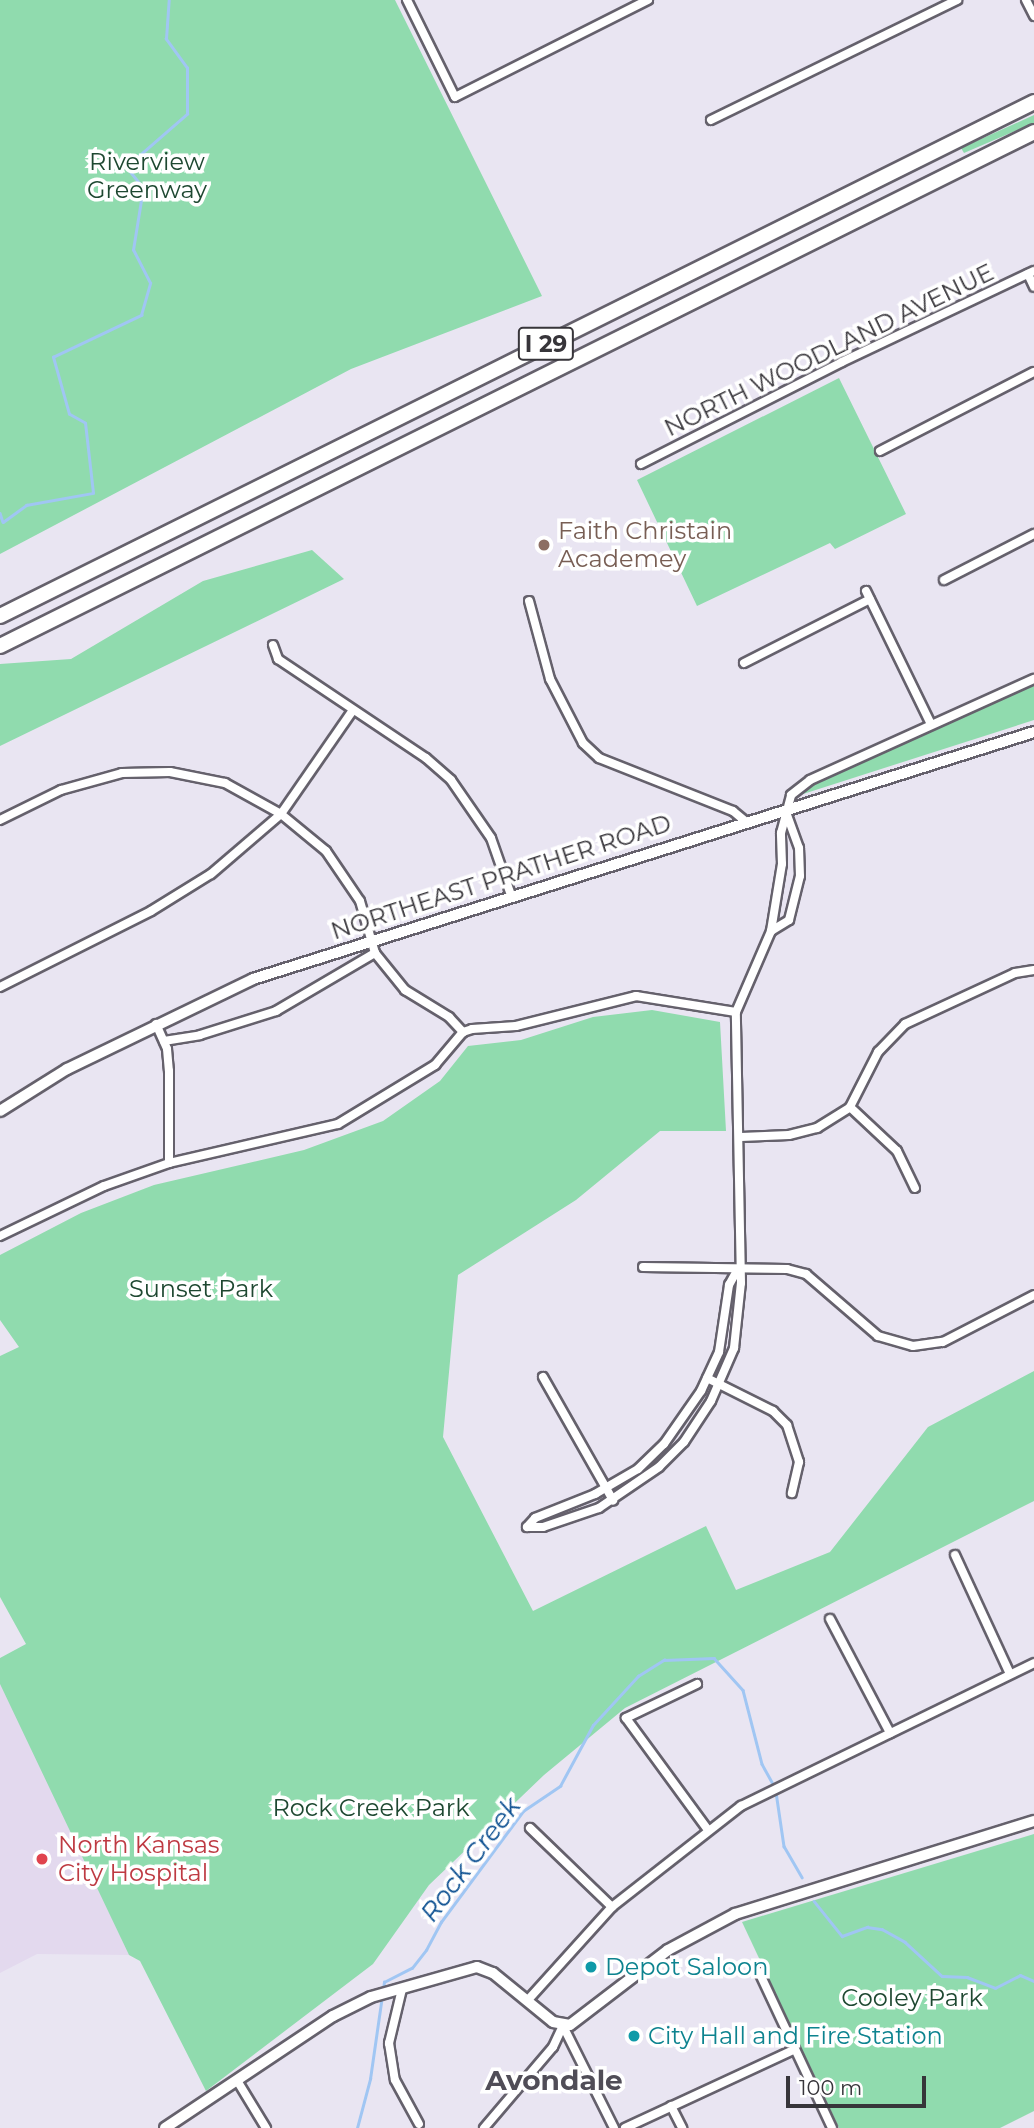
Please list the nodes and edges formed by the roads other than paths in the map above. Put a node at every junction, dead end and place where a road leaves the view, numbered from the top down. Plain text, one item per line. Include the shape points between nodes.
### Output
1 (407, 0) edge
2 (648, 0) edge
3 (957, 0) edge
4 (1026, 0) edge
5 (1034, 16) edge
6 (1034, 102) edge
7 (711, 120) dead end
8 (1034, 132) edge
9 (1031, 273) edge
10 (1034, 287) edge
11 (1034, 372) edge
12 (880, 451) dead end
13 (641, 464) dead end
14 (1034, 534) edge
15 (944, 580) dead end
16 (530, 601) dead end
17 (0, 616) edge
18 (273, 645) dead end
19 (0, 646) edge
20 (744, 663) dead end
21 (1034, 679) edge
22 (353, 710) junction
23 (932, 724) junction
24 (1034, 732) edge
25 (784, 810) junction
26 (281, 814) junction
27 (0, 820) edge
28 (746, 822) junction
29 (512, 895) junction
30 (771, 931) junction
31 (373, 939) junction
32 (375, 953) junction
33 (1034, 970) edge
34 (0, 987) edge
35 (736, 1012) junction
36 (156, 1024) junction
37 (463, 1032) junction
38 (164, 1041) junction
39 (850, 1107) junction
40 (0, 1111) edge
41 (740, 1137) junction
42 (169, 1163) junction
43 (915, 1188) dead end
44 (0, 1236) edge
45 (643, 1267) dead end
46 (738, 1269) junction
47 (1034, 1295) edge
48 (543, 1377) dead end
49 (707, 1378) junction
50 (719, 1383) junction
51 (605, 1488) junction
52 (792, 1493) dead end
53 (612, 1500) junction
54 (955, 1555) dead end
55 (830, 1619) dead end
56 (1034, 1663) edge
57 (1010, 1674) junction
58 (697, 1684) dead end
59 (890, 1733) junction
60 (1034, 1821) edge
61 (530, 1828) dead end
62 (708, 1830) junction
63 (612, 1907) junction
64 (759, 1972) dead end
65 (397, 1990) junction
66 (527, 2001) junction
67 (563, 2026) junction
68 (795, 2049) junction
69 (238, 2082) junction
70 (671, 2106) junction
71 (419, 2124) dead end
72 (165, 2128) edge
73 (266, 2128) edge
74 (484, 2128) edge
75 (614, 2128) edge
76 (625, 2128) edge
77 (682, 2128) edge
78 (832, 2128) edge

1 - 2 street via 455,97
3 - 7 street
4 - 5 street
6 - 17 highway, I 29
8 - 19 highway, I 29
9 - 10 street
9 - 13 street, NORTH WOODLAND AVENUE
11 - 12 street
14 - 15 street
16 - 28 street via 550,678 583,743 599,758 733,811
18 - 22 street via 278,659
20 - 23 street via 868,595
21 - 23 street
22 - 26 street
22 - 29 street via 451,780 491,838
23 - 25 street via 810,780 791,795
24 - 25 main road, NORTHEAST PRATHER ROAD
25 - 28 main road, NORTHEAST PRATHER ROAD
25 - 30 street
25 - 30 street via 799,848 800,876 789,920
26 - 27 street via 217,780 146,771 83,782
26 - 31 street via 338,866 360,901
26 - 34 street via 195,884
28 - 29 main road, NORTHEAST PRATHER ROAD
29 - 31 main road, NORTHEAST PRATHER ROAD
30 - 35 street
31 - 32 street
31 - 36 main road, NORTHEAST PRATHER ROAD via 253,979
32 - 37 street via 405,990 449,1017
32 - 38 street via 276,1012
33 - 39 street via 1015,973 905,1024 878,1052
35 - 37 street via 658,997 627,997 516,1026
35 - 41 street
36 - 38 street
36 - 40 main road, NORTHEAST PRATHER ROAD via 67,1069
37 - 42 street via 435,1065 338,1124
38 - 42 street via 169,1071
39 - 41 street via 817,1128 789,1135
39 - 43 street via 897,1152
41 - 46 street
42 - 44 street via 104,1186
45 - 46 street
46 - 47 street via 806,1274 878,1336 913,1346 943,1342
46 - 49 street via 729,1285 719,1352
46 - 50 street via 740,1307 734,1348
48 - 51 street
49 - 50 street
49 - 51 street via 664,1444 638,1469
50 - 52 street via 773,1411 787,1425 799,1462
50 - 53 street via 684,1442 633,1489
51 - 53 street
51 - 53 street via 535,1518 527,1527 543,1527
54 - 57 street
55 - 59 street
56 - 57 street
57 - 59 street
58 - 62 street via 626,1718
59 - 62 street via 757,1795
60 - 67 street via 786,1897 691,1935 580,2021
61 - 63 street
62 - 63 street
63 - 66 street
64 - 68 street
65 - 66 street via 477,1967 493,1973
65 - 69 street via 333,2016
65 - 71 street via 389,2043 395,2080
66 - 67 street
67 - 74 street via 554,2047
67 - 75 street
68 - 70 street
68 - 78 street
69 - 72 street
69 - 73 street
70 - 76 street
70 - 77 street

